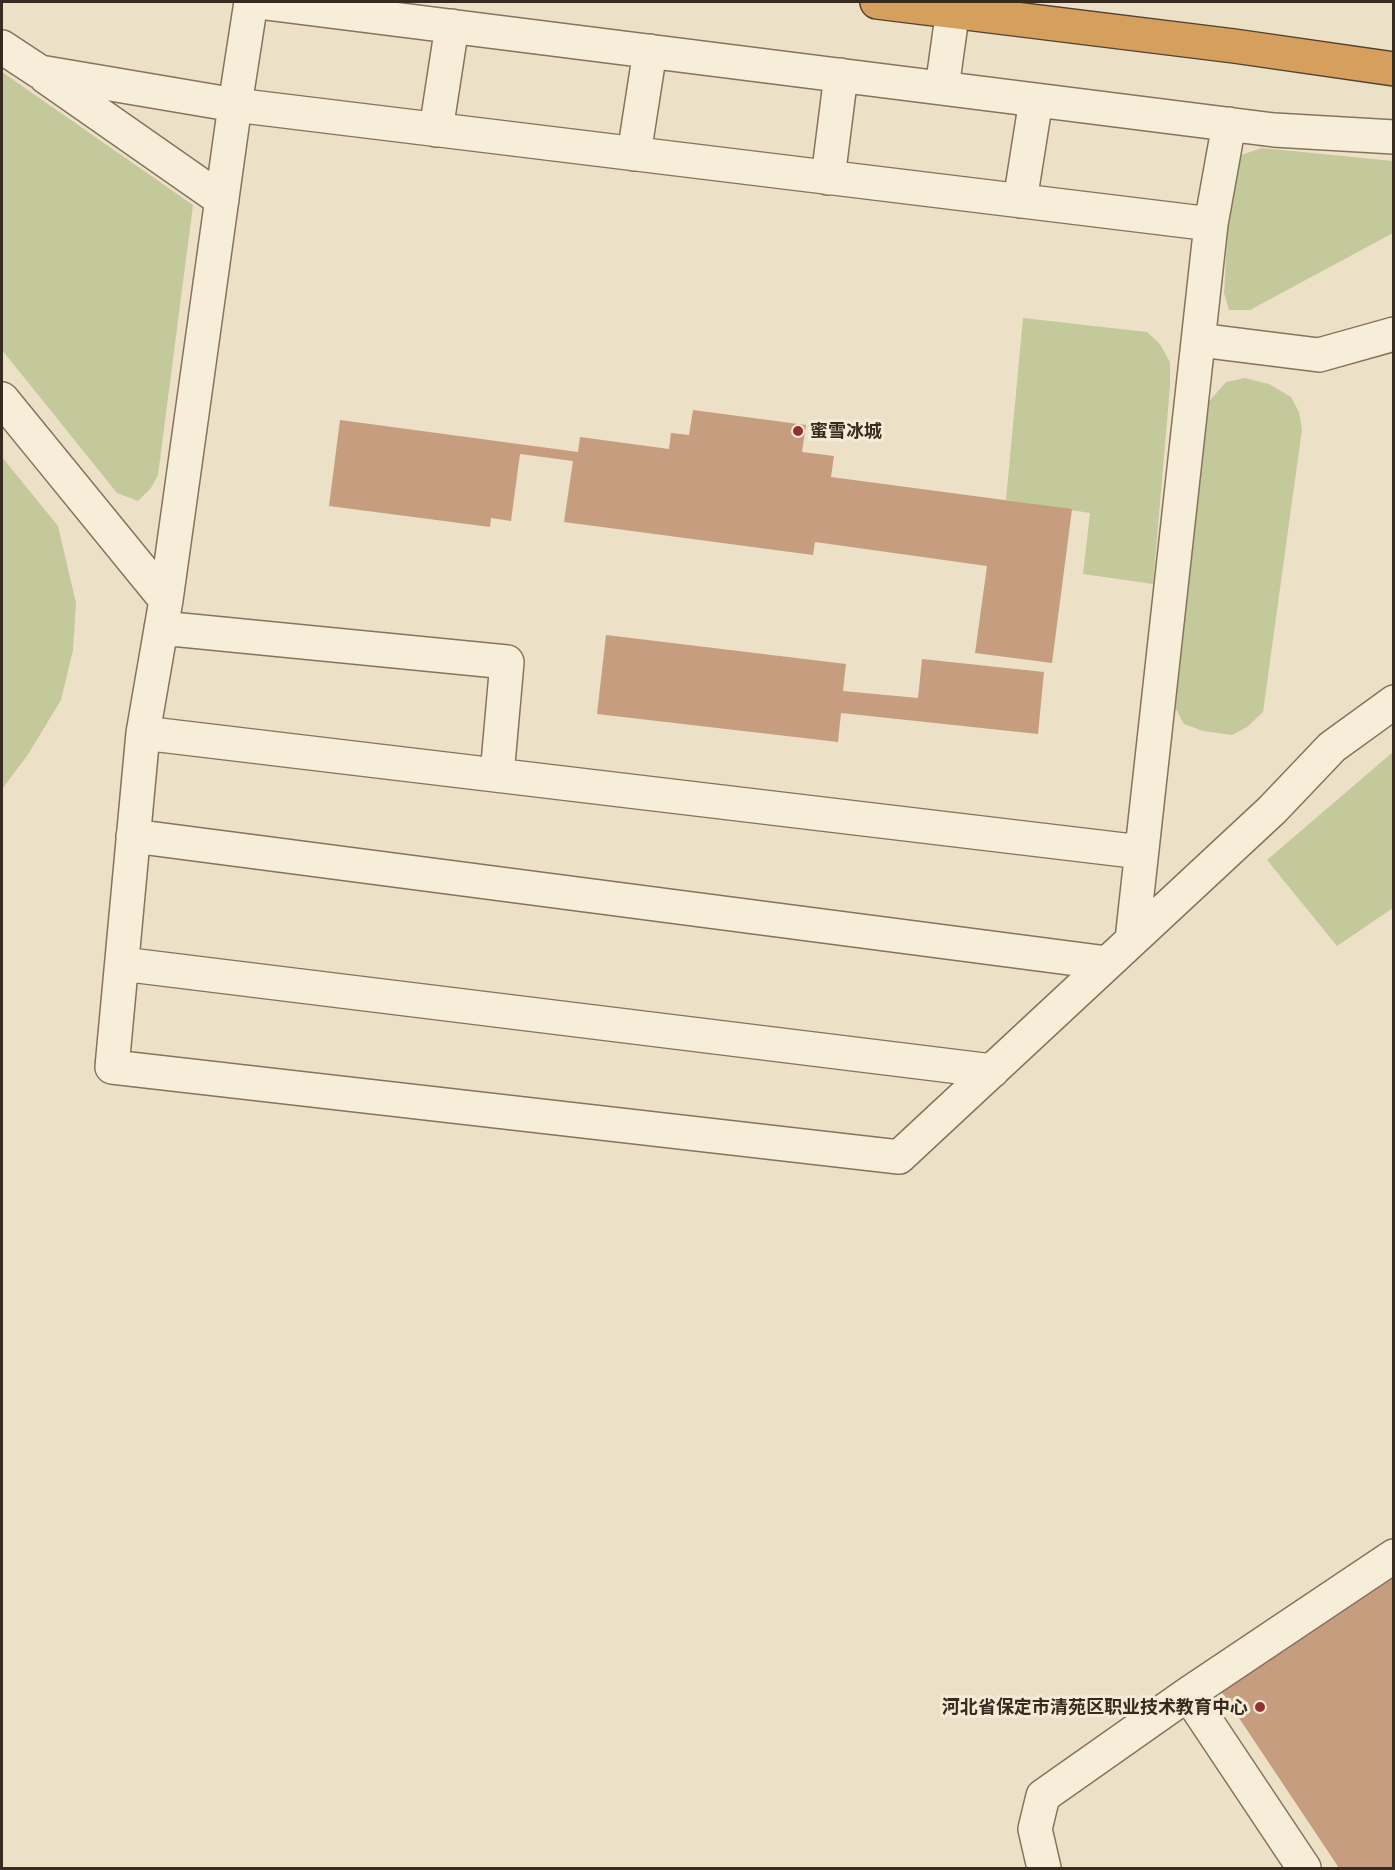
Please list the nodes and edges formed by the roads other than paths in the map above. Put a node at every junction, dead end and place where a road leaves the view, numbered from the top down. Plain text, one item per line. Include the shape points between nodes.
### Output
1 (251, 2) edge
2 (258, 2) edge
3 (877, 2) edge
4 (954, 6) edge
5 (452, 26) junction
6 (2, 47) edge
7 (650, 51) junction
8 (1394, 69) edge
9 (40, 72) junction
10 (841, 75) junction
11 (942, 88) junction
12 (1036, 100) junction
13 (235, 105) junction
14 (1229, 124) junction
15 (436, 130) junction
16 (1394, 137) edge
17 (634, 154) junction
18 (828, 178) junction
19 (222, 200) junction
20 (1020, 201) junction
21 (1212, 224) junction
22 (1394, 334) edge
23 (1198, 339) junction
24 (2, 399) edge
25 (164, 614) junction
26 (1394, 702) edge
27 (143, 733) junction
28 (497, 775) junction
29 (133, 836) junction
30 (1141, 852) junction
31 (1132, 940) junction
32 (1107, 963) junction
33 (122, 964) junction
34 (992, 1071) junction
35 (1394, 1556) edge
36 (1188, 1694) junction
37 (1044, 1869) edge
38 (1304, 1869) edge

1 - 13 street
2 - 5 street
3 - 4 highway
4 - 8 highway
4 - 11 street
5 - 7 street
5 - 15 street
6 - 9 street
7 - 10 street
7 - 17 street
9 - 13 street
9 - 19 street
10 - 11 street
10 - 18 street
11 - 12 street
12 - 14 street
12 - 20 street
13 - 15 street
13 - 19 street
14 - 16 street
14 - 21 street
15 - 17 street
17 - 18 street
18 - 20 street
19 - 25 street
20 - 21 street
21 - 23 street
22 - 23 street via 1319,355
23 - 30 street
24 - 25 street
25 - 27 street
25 - 28 street via 507,662
26 - 31 street via 1332,747 1272,810
27 - 28 street
27 - 29 street
28 - 30 street
29 - 32 street
29 - 33 street
30 - 31 street
31 - 32 street
32 - 34 street
33 - 34 street
33 - 34 street via 112,1067 899,1157
35 - 36 street
36 - 37 street via 1043,1796 1035,1829
36 - 38 street

